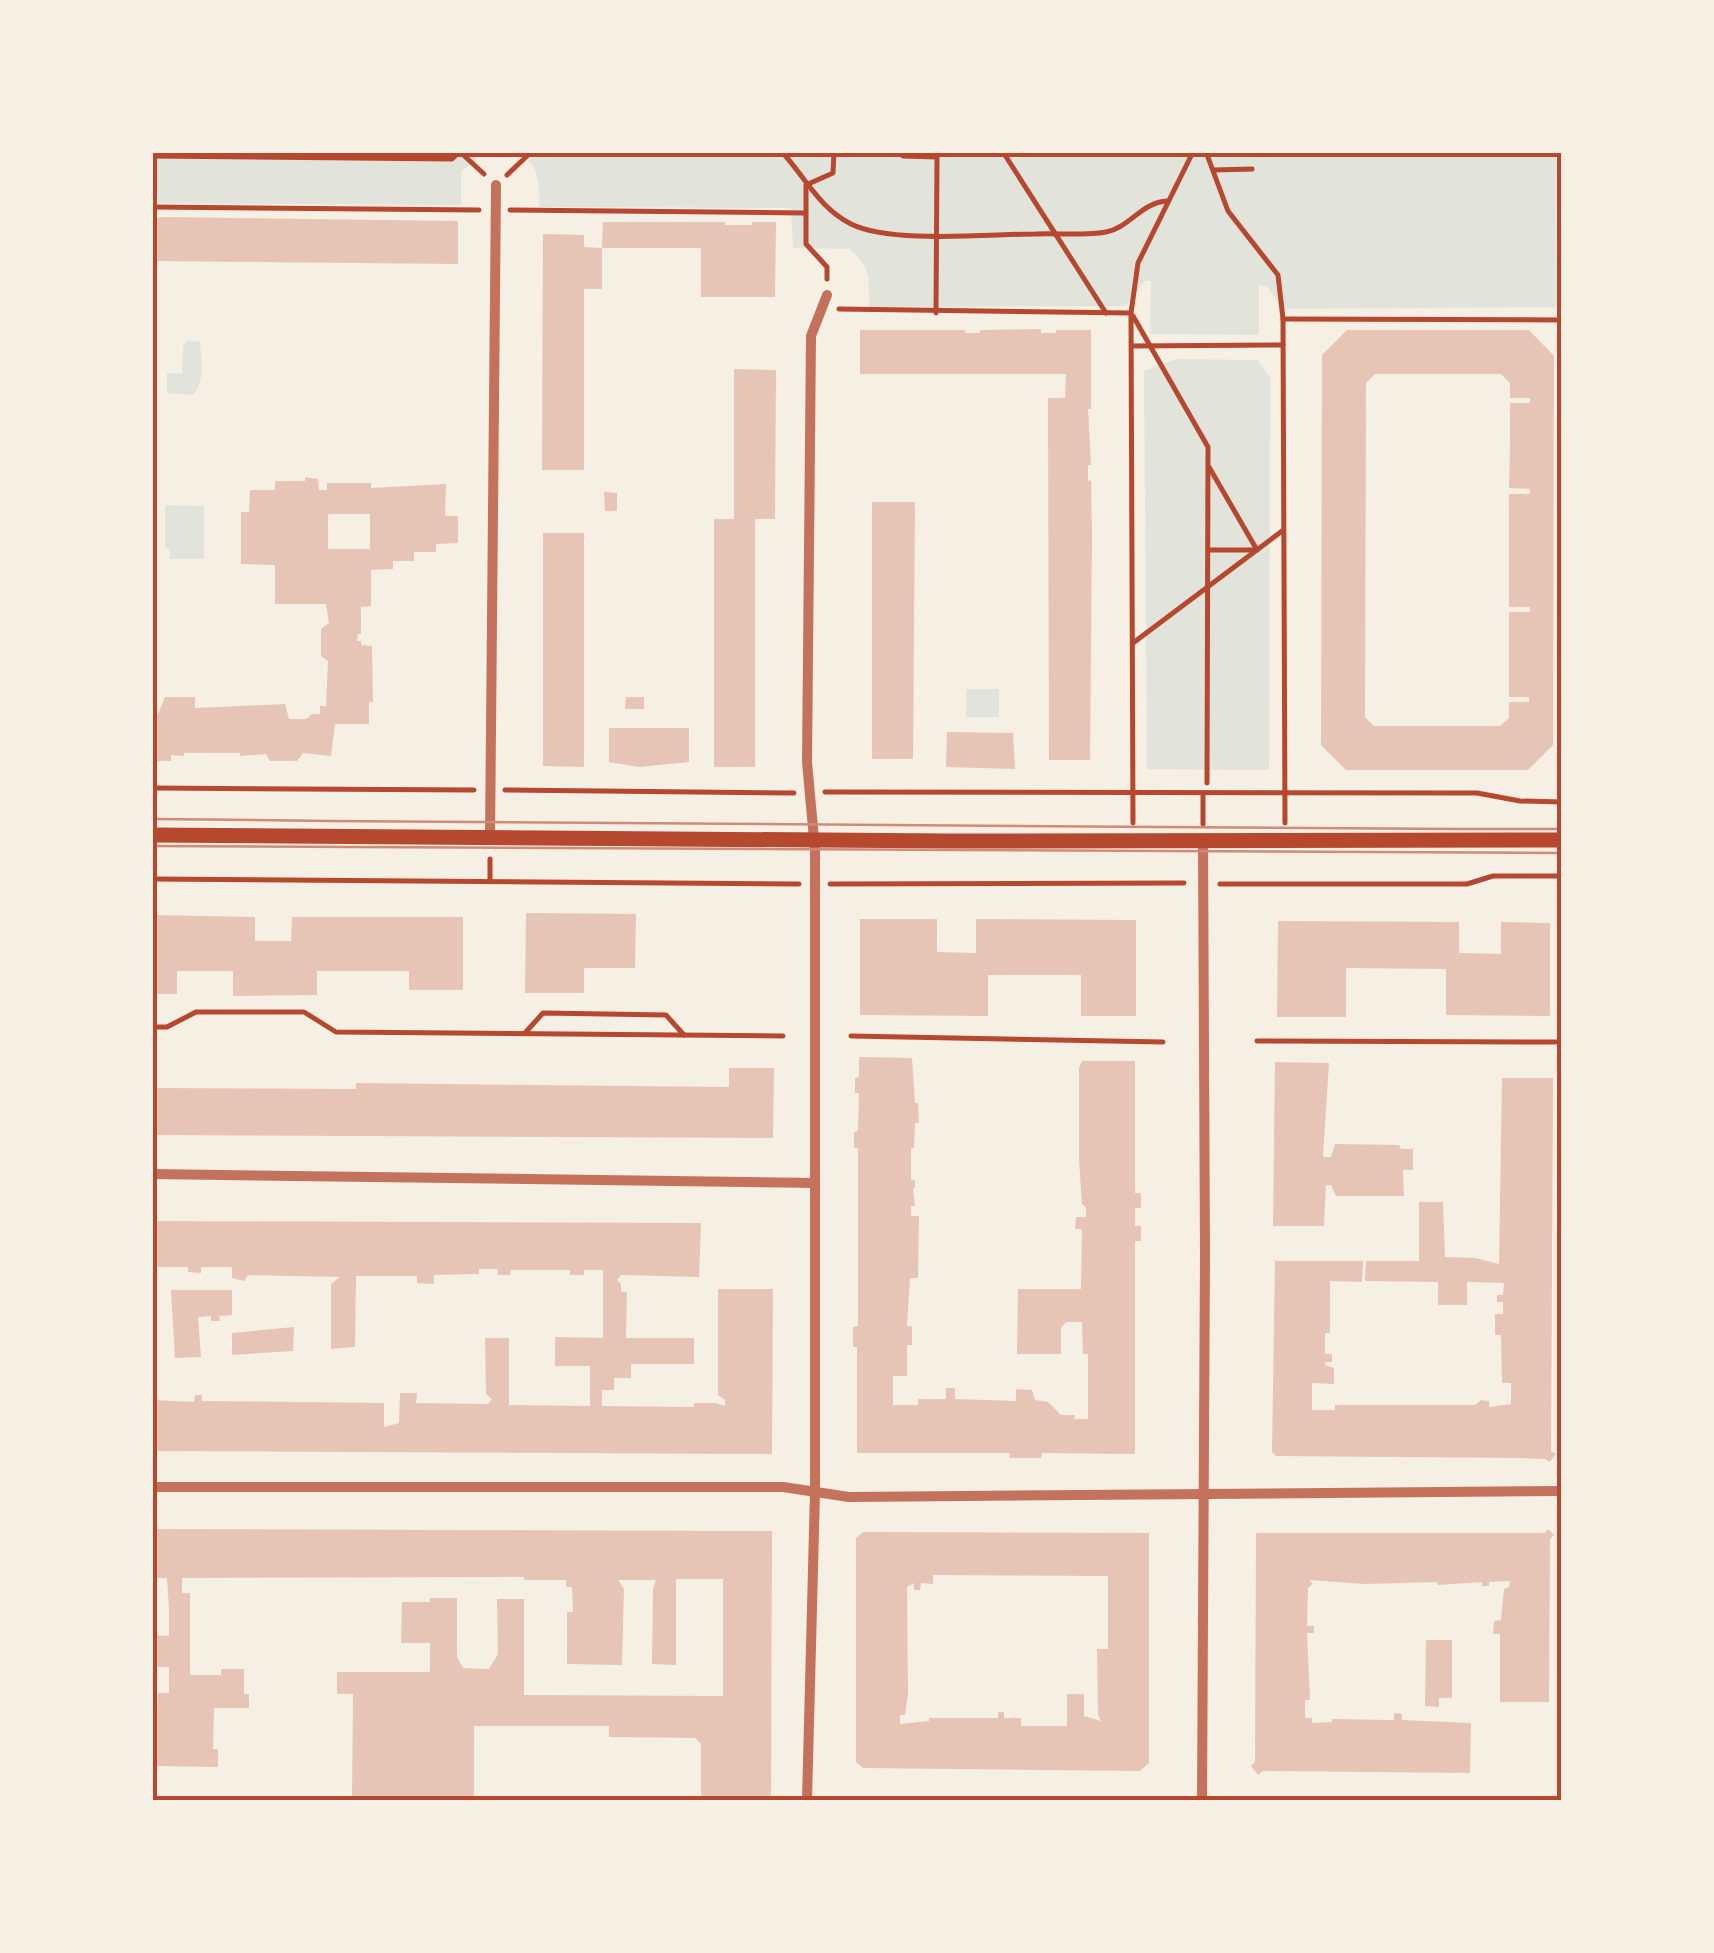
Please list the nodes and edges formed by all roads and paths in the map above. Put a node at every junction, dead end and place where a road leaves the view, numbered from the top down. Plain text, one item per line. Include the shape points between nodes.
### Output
1 (460, 152) edge
2 (527, 152) edge
3 (782, 152) edge
4 (834, 152) edge
5 (900, 152) edge
6 (1002, 152) edge
7 (1193, 152) edge
8 (1206, 152) edge
9 (276, 155) edge
10 (412, 155) edge
11 (152, 156) edge
12 (1252, 169) dead end
13 (1212, 170) junction
14 (496, 185) junction
15 (806, 185) junction
16 (1167, 202) junction
17 (1055, 234) junction
18 (937, 235) junction
19 (826, 267) dead end
20 (826, 295) dead end
21 (821, 308) junction
22 (936, 313) junction
23 (1106, 313) junction
24 (1132, 314) junction
25 (1283, 319) junction
26 (1562, 320) edge
27 (1283, 345) junction
28 (1132, 346) junction
29 (1150, 346) junction
30 (1208, 464) junction
31 (1284, 530) junction
32 (1208, 550) junction
33 (1257, 550) junction
34 (1206, 588) junction
35 (1133, 643) junction
36 (1207, 783) dead end
37 (152, 788) edge
38 (476, 790) dead end
39 (507, 790) dead end
40 (792, 792) dead end
41 (822, 792) dead end
42 (1133, 794) junction
43 (1284, 794) junction
44 (1562, 802) edge
45 (152, 835) edge
46 (490, 838) junction
47 (814, 840) junction
48 (1562, 840) edge
49 (1133, 841) junction
50 (1286, 841) junction
51 (1202, 842) junction
52 (1562, 876) edge
53 (152, 879) edge
54 (1190, 883) dead end
55 (794, 884) dead end
56 (842, 884) dead end
57 (1220, 884) dead end
58 (152, 1027) edge
59 (524, 1034) junction
60 (684, 1035) junction
61 (783, 1036) dead end
62 (852, 1036) dead end
63 (1257, 1041) dead end
64 (1163, 1042) dead end
65 (1561, 1042) edge
66 (152, 1174) edge
67 (815, 1183) junction
68 (152, 1488) edge
69 (1562, 1491) edge
70 (815, 1492) junction
71 (1202, 1493) junction
72 (807, 1800) edge
73 (1202, 1800) edge

1 - 10 path via 452,159
1 - 14 path
2 - 14 path
3 - 15 path
4 - 15 path via 833,173
5 - 18 path via 937,156
6 - 17 path
7 - 16 path
8 - 13 path
9 - 10 path
9 - 11 path
12 - 13 path
13 - 25 path via 1228,211 1278,275
14 - 46 street
15 - 18 path via 856,226
15 - 19 path via 806,244
16 - 17 path via 1154,202 1110,232
16 - 24 path via 1138,263
17 - 18 path
17 - 23 path
18 - 22 path
20 - 21 street
21 - 22 path
21 - 47 street via 811,336 807,762
22 - 23 path
23 - 24 path
24 - 28 path
24 - 29 path
25 - 26 path
25 - 27 path
27 - 29 path
27 - 31 path
28 - 29 path
28 - 35 path
29 - 30 path via 1208,446
30 - 32 path
30 - 33 path
31 - 33 path
31 - 43 path
32 - 33 path
32 - 34 path
33 - 34 path
34 - 35 path
34 - 36 path
35 - 42 path
37 - 38 path
39 - 40 path
41 - 42 path
42 - 43 path
42 - 49 path
43 - 44 path via 1477,793
43 - 50 path
45 - 46 main road
46 - 47 main road
47 - 49 main road
47 - 67 street
48 - 50 main road
49 - 51 main road
50 - 51 main road
51 - 71 street
52 - 57 path via 1493,876 1467,884
53 - 55 path
54 - 56 path
58 - 59 path via 196,1012 304,1012 336,1032
59 - 60 path
59 - 60 path via 543,1014 666,1016
60 - 61 path
62 - 64 path
63 - 65 path
66 - 67 street
67 - 70 street
68 - 70 street
69 - 71 street
70 - 71 street
70 - 72 street
71 - 73 street

